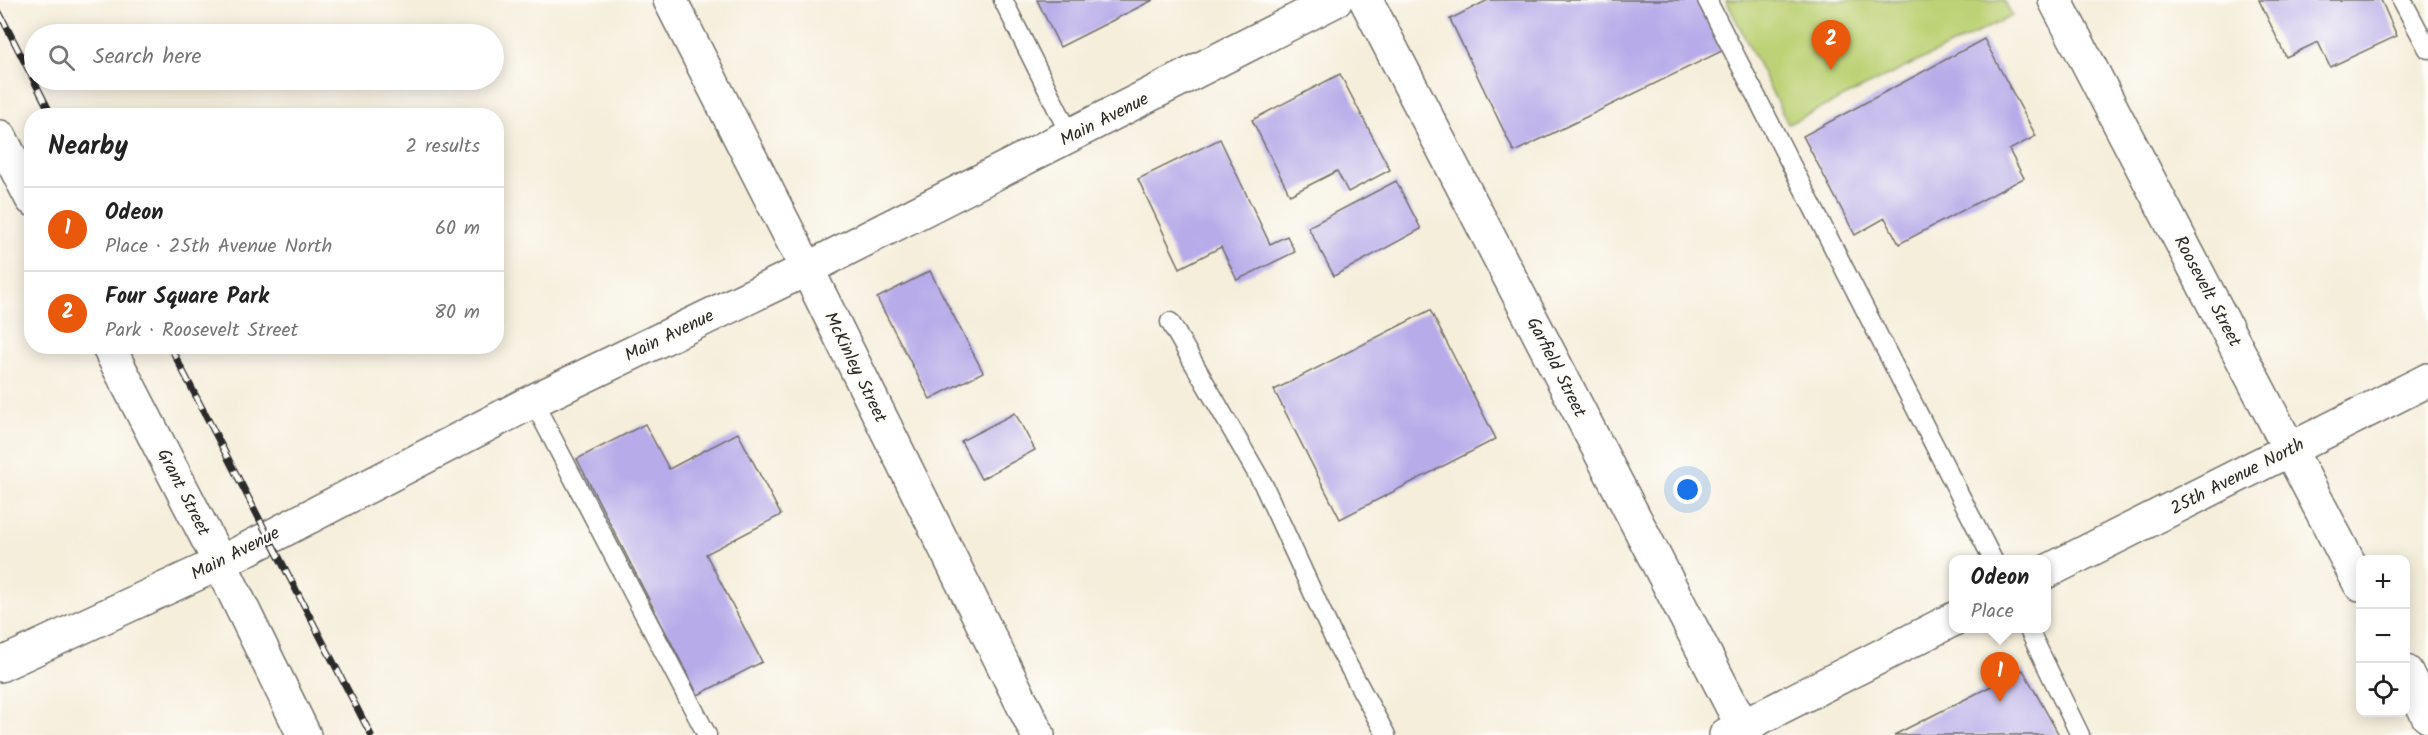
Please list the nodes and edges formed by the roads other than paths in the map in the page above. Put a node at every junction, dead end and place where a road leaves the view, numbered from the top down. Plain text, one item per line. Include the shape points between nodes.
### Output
1 (670, 0) edge
2 (1003, 0) edge
3 (1336, 0) edge
4 (1366, 0) edge
5 (1707, 0) edge
6 (2055, 0) edge
7 (2402, 0) edge
8 (2428, 49) edge
9 (1071, 136) junction
10 (0, 137) edge
11 (24, 184) edge
12 (807, 269) junction
13 (1170, 322) dead end
14 (112, 354) edge
15 (2428, 380) edge
16 (533, 401) junction
17 (2291, 449) junction
18 (1990, 555) edge
19 (220, 562) junction
20 (2051, 569) edge
21 (2356, 574) edge
22 (1949, 621) edge
23 (2030, 633) edge
24 (0, 665) edge
25 (2410, 680) edge
26 (2428, 716) edge
27 (1738, 732) edge
28 (304, 735) edge
29 (707, 735) edge
30 (1038, 735) edge
31 (1386, 735) edge
32 (2080, 735) edge

1 - 12 street, McKinley Street
2 - 9 lane
3 - 9 street, Main Avenue
4 - 27 street, Garfield Street
5 - 18 lane
6 - 17 street, Roosevelt Street
7 - 8 lane
9 - 12 street, Main Avenue
10 - 11 street
12 - 16 street, Main Avenue
12 - 30 street, McKinley Street
13 - 31 lane via 1263,484 1336,643
14 - 19 street, Grant Street
15 - 17 street, 25th Avenue North
16 - 19 street, Main Avenue
16 - 29 lane
17 - 20 street, 25th Avenue North
17 - 21 street, Roosevelt Street
19 - 24 street, Main Avenue
19 - 28 street, Grant Street
22 - 27 street
23 - 32 lane
25 - 26 street

